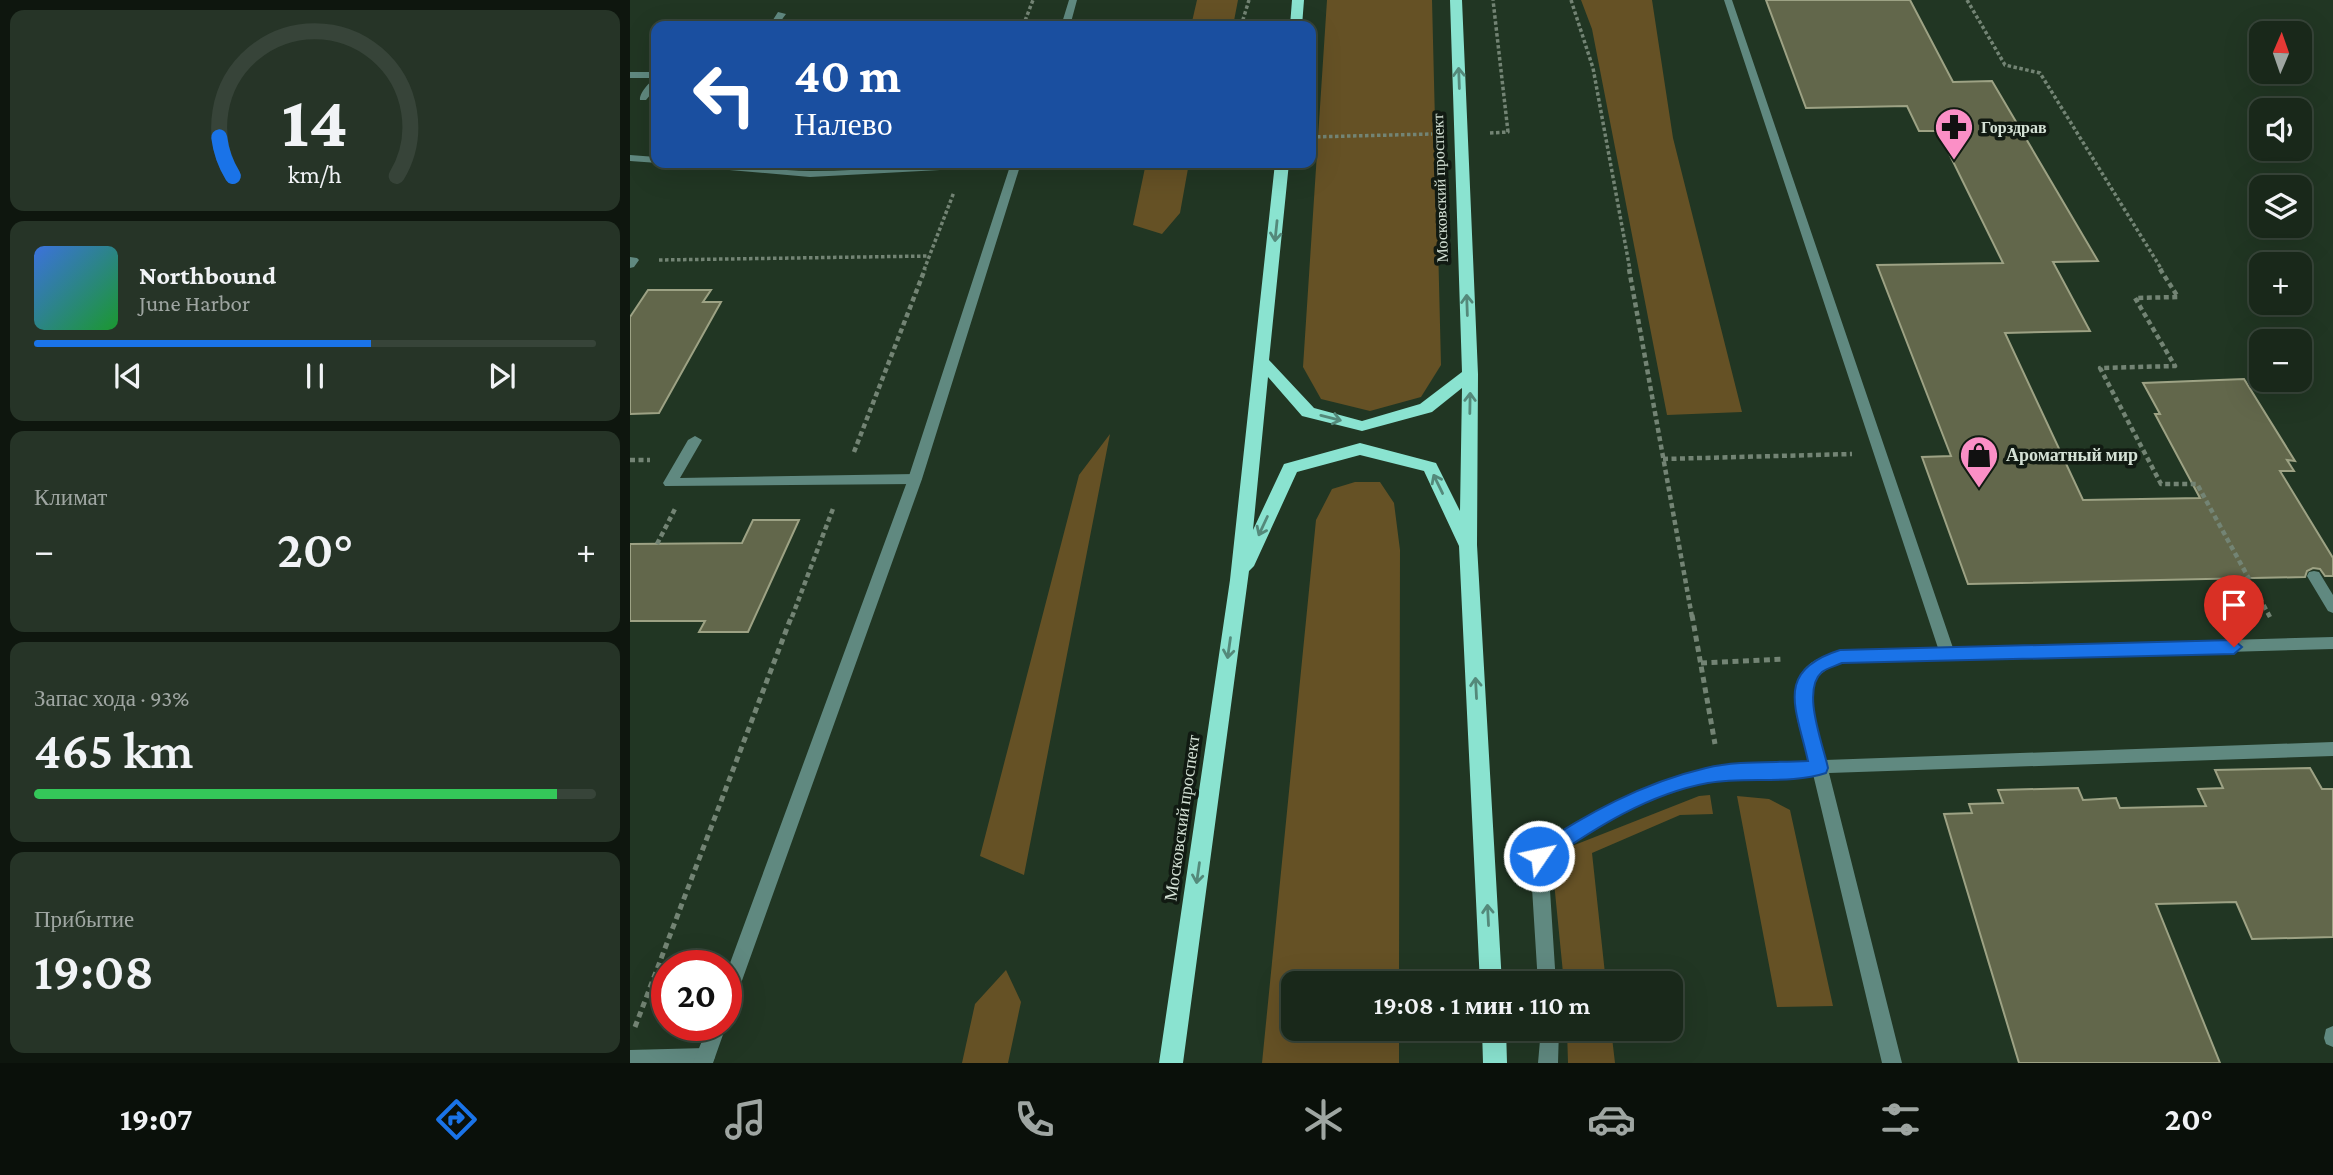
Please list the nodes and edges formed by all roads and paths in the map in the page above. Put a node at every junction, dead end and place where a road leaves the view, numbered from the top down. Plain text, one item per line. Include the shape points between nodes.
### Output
1 (1033, 0) edge
2 (1073, 0) edge
3 (1249, 0) edge
4 (1298, 0) edge
5 (1456, 0) edge
6 (1493, 0) edge
7 (1571, 0) edge
8 (1728, 0) edge
9 (1967, 0) edge
10 (781, 14) dead end
11 (776, 21) edge
12 (1025, 21) edge
13 (1067, 21) edge
14 (1243, 21) edge
15 (1296, 21) edge
16 (630, 75) edge
17 (651, 75) edge
18 (651, 88) edge
19 (643, 98) dead end
20 (1482, 133) dead end
21 (1442, 134) dead end
22 (1316, 137) edge
23 (630, 158) edge
24 (651, 160) edge
25 (741, 168) edge
26 (814, 168) edge
27 (913, 168) edge
28 (963, 168) edge
29 (1013, 168) edge
30 (1281, 168) edge
31 (810, 174) junction
32 (929, 256) junction
33 (632, 263) edge
34 (1262, 361) junction
35 (1470, 374) junction
36 (695, 440) dead end
37 (1880, 454) junction
38 (1663, 459) junction
39 (915, 479) junction
40 (844, 480) junction
41 (689, 483) junction
42 (657, 544) dead end
43 (1468, 545) junction
44 (2315, 576) dead end
45 (1239, 580) junction
46 (2333, 607) edge
47 (2333, 643) edge
48 (2286, 646) junction
49 (1947, 654) junction
50 (1840, 657) junction
51 (1700, 663) junction
52 (1713, 734) dead end
53 (2333, 750) edge
54 (1819, 768) junction
55 (742, 956) edge
56 (1490, 971) edge
57 (1546, 971) edge
58 (635, 1028) dead end
59 (711, 1041) edge
60 (1494, 1041) edge
61 (1549, 1041) edge
62 (630, 1059) edge
63 (704, 1060) edge
64 (1171, 1063) edge
65 (1495, 1063) edge
66 (1548, 1063) edge
67 (1892, 1063) edge

1 - 12 path
2 - 13 street
3 - 14 path
4 - 15 main road
35 -> 5 main road, Московский проспект
6 - 20 path via 1508,132
7 - 38 path via 1593,68
8 - 37 street
9 - 48 path via 2006,65 2040,73 2178,297 2135,298 2175,366 2100,368 2161,484 2197,484
10 - 11 street
16 - 17 street
18 - 19 street
21 - 22 path
23 - 24 street
25 - 31 street
26 - 31 street
27 - 31 street
28 - 32 path
29 - 39 street
30 -> 34 main road, Московский проспект
32 - 33 path
32 - 40 path
34 -> 35 main road via 1308,412 1362,426 1426,408
34 - 45 main road, Московский проспект
43 -> 35 main road, Московский проспект
36 - 41 street via 670,483
37 - 38 path
37 - 49 street
38 - 51 path
39 - 40 street
39 - 55 street
40 - 41 street
40 - 58 path
41 - 42 path
43 -> 45 main road, Московский проспект via 1430,467 1360,449 1290,468
56 -> 43 main road, Московский проспект
44 - 46 street
45 -> 64 main road, Московский проспект
47 - 48 street
48 - 49 street
49 - 50 street
50 - 51 path
50 - 54 street via 1816,667 1805,681 1803,698
51 - 52 path
53 - 54 street
54 - 57 street via 1708,775 1646,794 1588,823 1539,856
54 - 67 street
59 - 63 street
60 - 65 main road
61 - 66 street
62 - 63 street

